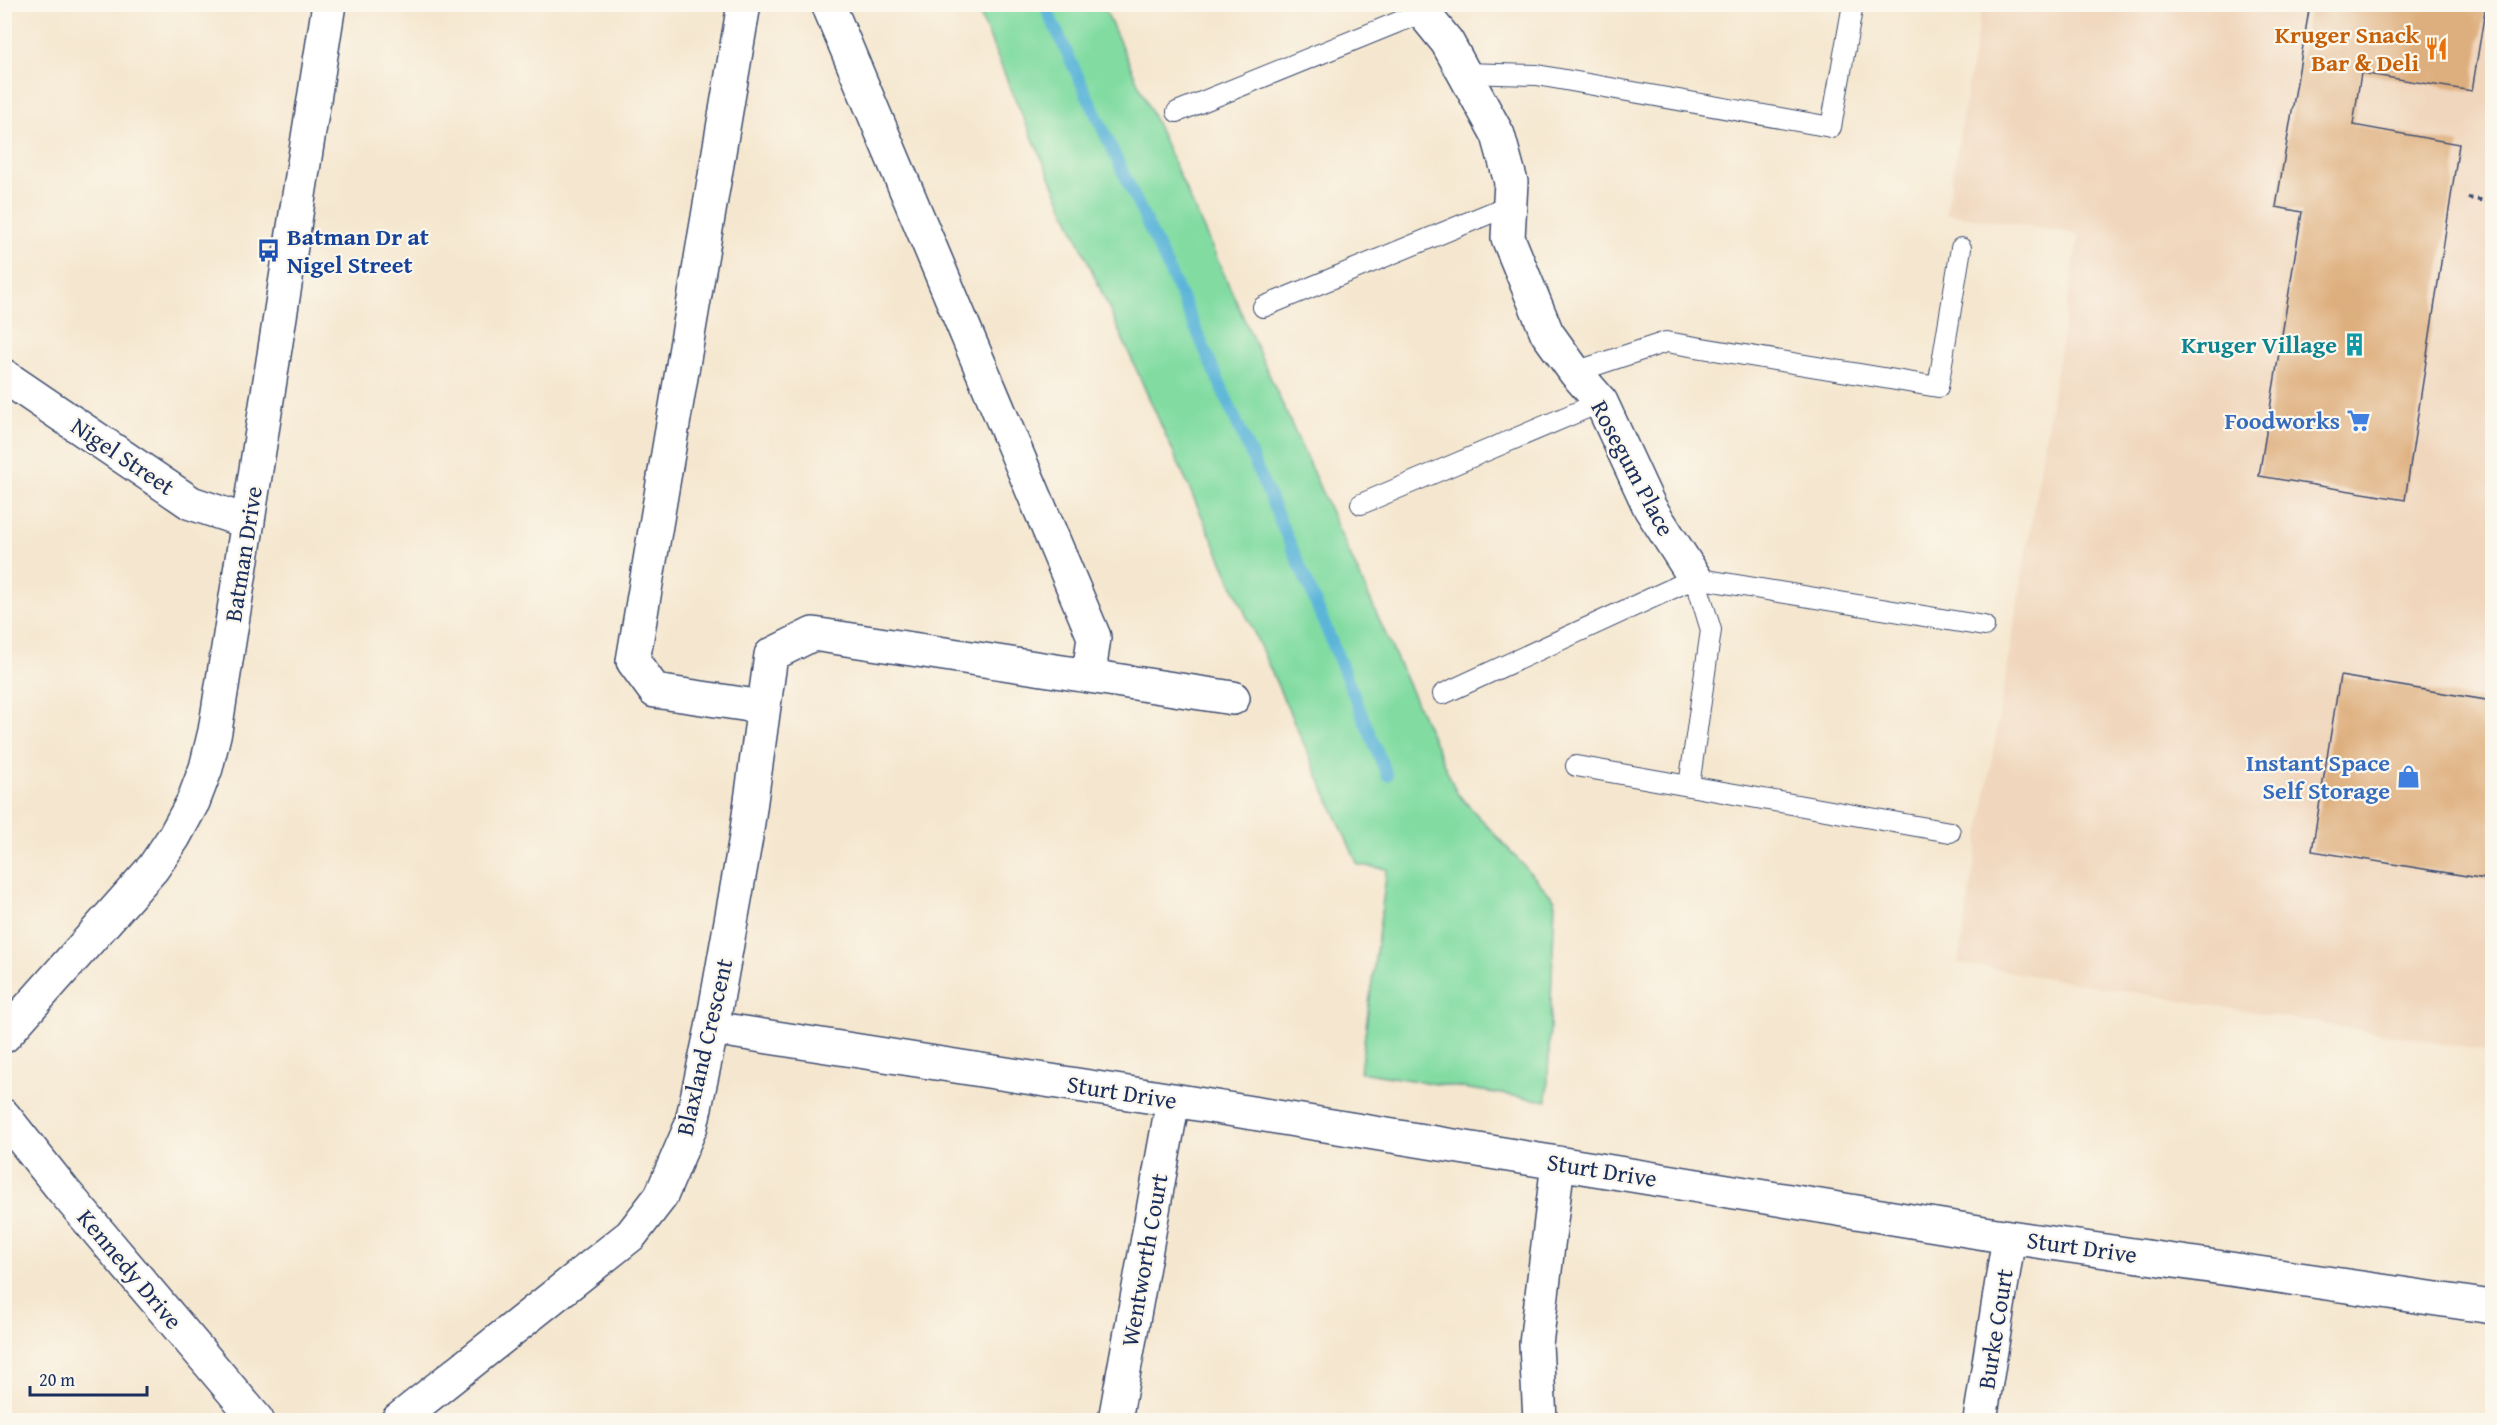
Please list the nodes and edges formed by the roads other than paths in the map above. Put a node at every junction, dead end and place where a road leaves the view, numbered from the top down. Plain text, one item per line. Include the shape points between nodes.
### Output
1 (329, 4) edge
2 (744, 4) edge
3 (828, 4) edge
4 (1853, 4) edge
5 (1419, 8) edge
6 (1464, 73) junction
7 (1177, 112) dead end
8 (1509, 205) junction
9 (1961, 248) dead end
10 (1263, 308) dead end
11 (1575, 372) junction
12 (4, 376) edge
13 (1601, 402) junction
14 (1361, 504) dead end
15 (248, 522) junction
16 (1695, 578) junction
17 (1984, 626) dead end
18 (1089, 674) junction
19 (1443, 694) dead end
20 (1233, 698) dead end
21 (763, 707) junction
22 (1576, 766) dead end
23 (1689, 786) junction
24 (1950, 831) dead end
25 (712, 1028) junction
26 (4, 1036) edge
27 (1173, 1100) junction
28 (4, 1116) edge
29 (1558, 1163) junction
30 (2009, 1237) junction
31 (2493, 1307) edge
32 (257, 1420) edge
33 (398, 1420) edge
34 (1115, 1420) edge
35 (1540, 1420) edge
36 (1980, 1420) edge

1 - 15 street, Batman Drive
2 - 21 street via 633,660 655,691
3 - 18 street via 1094,637
4 - 6 lane via 1832,127 1537,75
5 - 6 street, Rosegum Place via 1447,42
5 - 7 lane
6 - 8 street, Rosegum Place via 1498,135 1511,182
8 - 10 lane
8 - 11 street, Rosegum Place via 1508,238 1547,333
9 - 11 lane via 1938,387 1666,342
11 - 13 street, Rosegum Place
12 - 15 street, Nigel Street via 191,502
13 - 14 lane
13 - 16 street, Rosegum Place via 1650,508
15 - 26 street, Batman Drive via 215,731 193,802 153,868
16 - 17 lane
16 - 19 lane
16 - 23 lane via 1711,630
18 - 20 street
18 - 21 street, Blaxland Crescent via 813,634 771,655
21 - 25 street, Blaxland Crescent via 746,837
22 - 23 lane
23 - 24 lane
25 - 27 street, Sturt Drive
25 - 33 street, Blaxland Crescent via 691,1126 661,1196 631,1235
27 - 29 street, Sturt Drive
27 - 34 street, Wentworth Court
28 - 32 street, Kennedy Drive
29 - 30 street, Sturt Drive
29 - 35 street via 1536,1344
30 - 31 street, Sturt Drive
30 - 36 street, Burke Court

